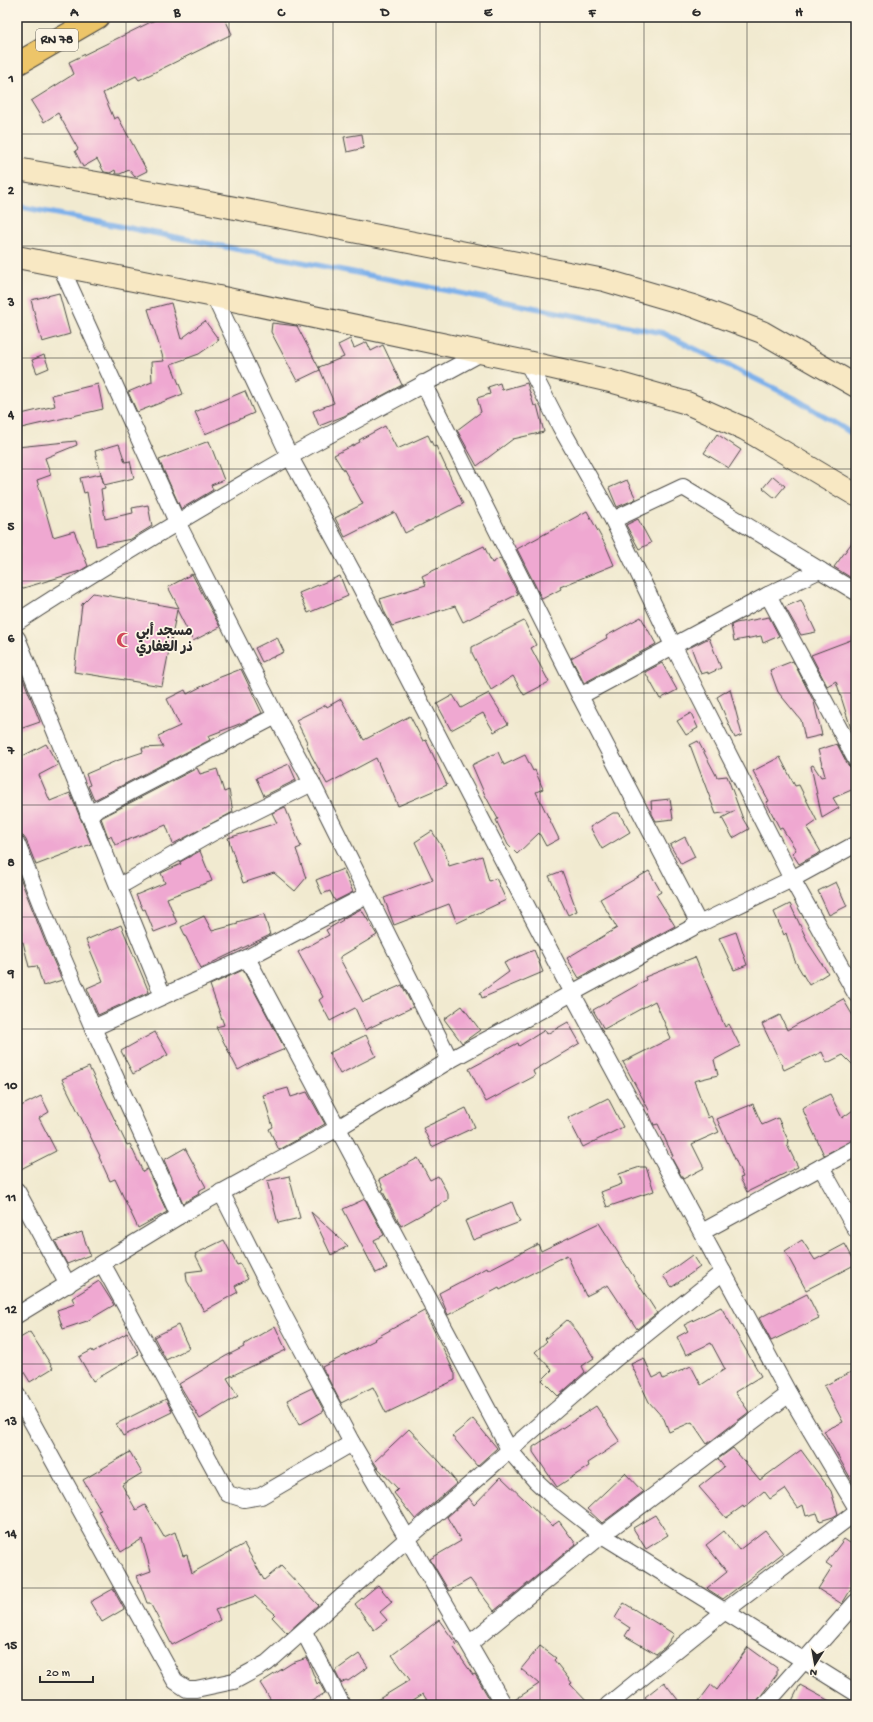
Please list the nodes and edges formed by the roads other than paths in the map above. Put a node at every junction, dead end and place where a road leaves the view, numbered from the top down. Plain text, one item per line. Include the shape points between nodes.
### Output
1 (98, 17) edge
2 (17, 64) edge
3 (17, 169) edge
4 (17, 257) edge
5 (60, 265) junction
6 (214, 296) junction
7 (481, 352) junction
8 (527, 362) junction
9 (423, 383) junction
10 (856, 386) edge
11 (290, 457) junction
12 (856, 495) edge
13 (613, 520) junction
14 (177, 522) junction
15 (820, 570) junction
16 (856, 592) edge
17 (768, 596) junction
18 (17, 622) edge
19 (17, 638) edge
20 (673, 645) junction
21 (580, 696) junction
22 (276, 716) junction
23 (856, 760) edge
24 (312, 783) junction
25 (88, 814) junction
26 (17, 844) edge
27 (856, 844) edge
28 (792, 879) junction
29 (118, 887) junction
30 (367, 895) junction
31 (699, 924) junction
32 (247, 958) junction
33 (572, 993) junction
34 (856, 994) edge
35 (163, 996) junction
36 (93, 1028) junction
37 (450, 1060) junction
38 (338, 1128) junction
39 (856, 1148) edge
40 (821, 1167) junction
41 (17, 1191) edge
42 (221, 1192) junction
43 (179, 1216) junction
44 (856, 1230) edge
45 (702, 1232) junction
46 (102, 1263) junction
47 (723, 1272) junction
48 (68, 1285) junction
49 (17, 1315) edge
50 (790, 1394) junction
51 (17, 1395) edge
52 (352, 1443) junction
53 (510, 1451) junction
54 (856, 1507) edge
55 (856, 1512) edge
56 (602, 1535) junction
57 (407, 1539) junction
58 (856, 1602) edge
59 (725, 1611) junction
60 (304, 1632) junction
61 (468, 1644) junction
62 (804, 1659) junction
63 (856, 1693) edge
64 (342, 1705) edge
65 (504, 1705) edge
66 (608, 1705) edge
67 (764, 1705) edge

1 - 2 main road, RN 78
3 - 10 street via 207,202 604,280 693,306 762,332
4 - 5 street
5 - 6 street
5 - 14 street
6 - 7 street
6 - 11 street
7 - 8 street
7 - 9 street
8 - 12 street via 610,381 687,403 745,429
8 - 13 street
9 - 11 street
9 - 21 street
11 - 14 street
11 - 33 street
13 - 15 street via 683,487
13 - 20 street
14 - 18 street
14 - 22 street
15 - 16 street
15 - 17 street
17 - 20 street
17 - 23 street
19 - 25 street
20 - 21 street
20 - 28 street
21 - 31 street
22 - 24 street
22 - 25 street
24 - 29 street via 212,833
24 - 30 street
25 - 29 street
26 - 36 street
27 - 28 street
28 - 31 street
28 - 34 street
29 - 35 street
30 - 32 street
30 - 37 street
31 - 33 street
32 - 35 street
32 - 38 street
33 - 37 street
33 - 45 street
35 - 36 street
36 - 43 street
37 - 38 street
38 - 42 street
38 - 53 street
39 - 40 street
40 - 44 street
40 - 45 street
41 - 48 street
42 - 43 street
42 - 52 street
43 - 46 street
45 - 47 street
46 - 48 street
46 - 52 street via 228,1494 244,1499 261,1496
47 - 50 street
47 - 53 street via 615,1359
48 - 49 street
50 - 54 street
50 - 56 street
51 - 60 street via 175,1681 187,1689 234,1681 267,1663
52 - 57 street
53 - 56 street via 551,1495
53 - 57 street
55 - 59 street
56 - 59 street
56 - 61 street
57 - 60 street
57 - 61 street
58 - 62 street
59 - 62 street
59 - 66 street
60 - 64 street
61 - 65 street
62 - 63 street
62 - 67 street

